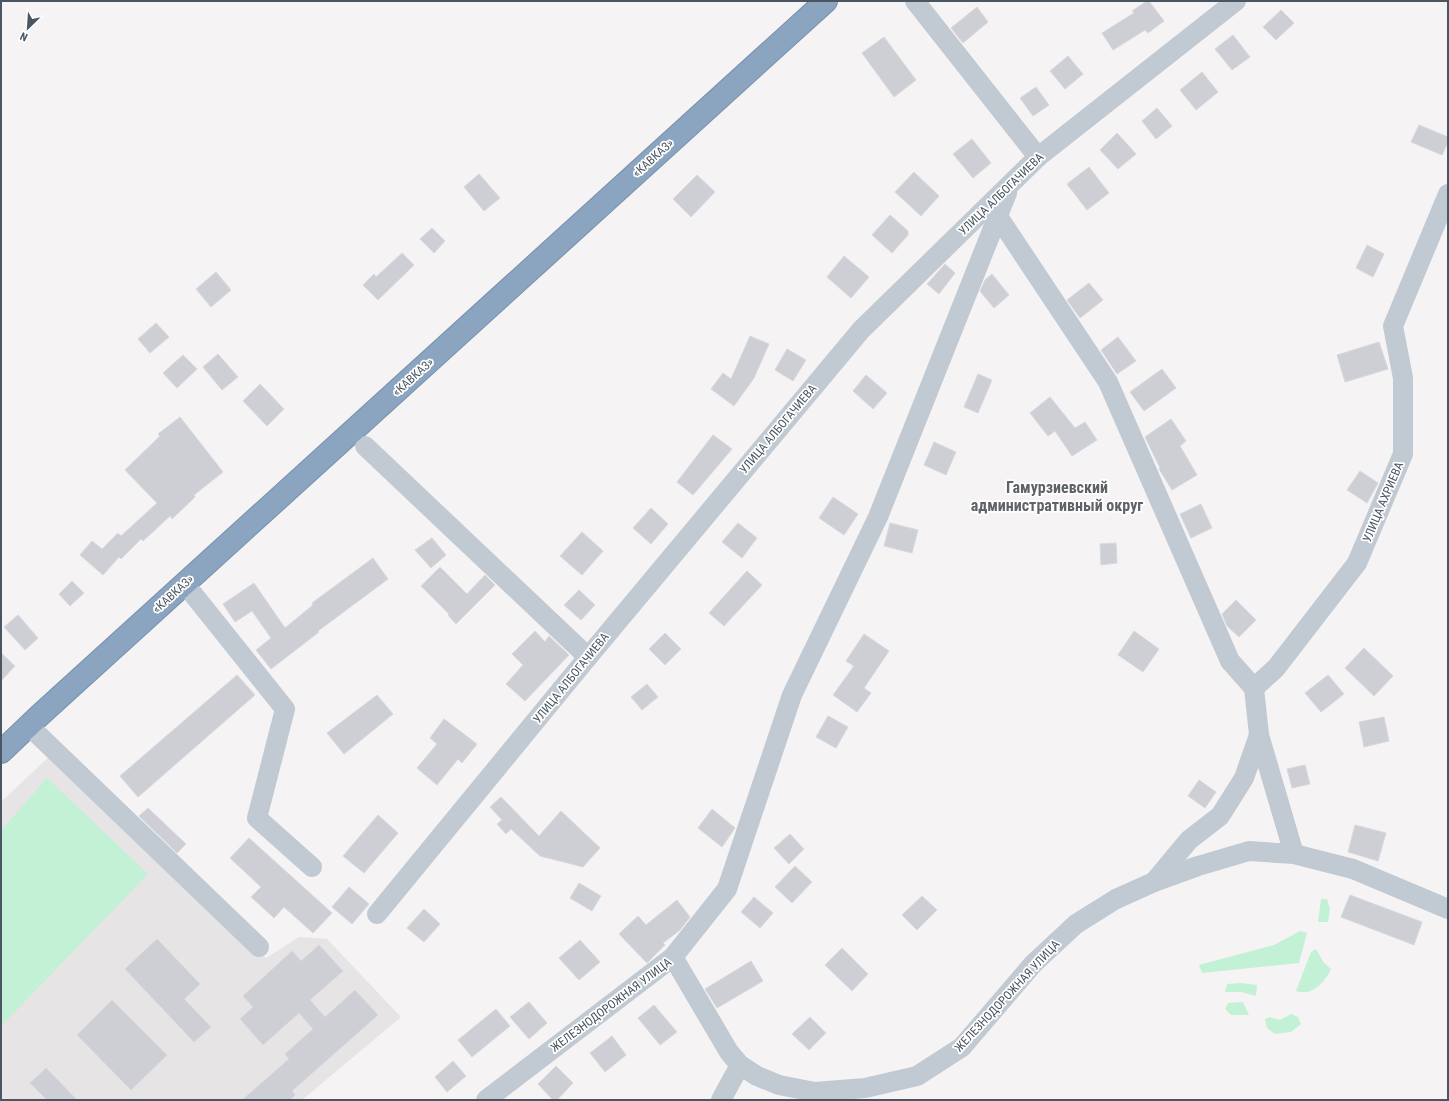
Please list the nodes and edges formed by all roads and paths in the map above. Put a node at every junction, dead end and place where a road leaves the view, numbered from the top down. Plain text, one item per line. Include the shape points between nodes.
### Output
1 (826, 1) edge
2 (915, 1) edge
3 (1236, 1) edge
4 (1038, 157) junction
5 (1012, 182) junction
6 (1448, 194) edge
7 (997, 215) junction
8 (365, 446) dead end
9 (185, 584) junction
10 (588, 657) junction
11 (1254, 688) junction
12 (28, 725) junction
13 (1259, 735) junction
14 (1, 752) edge
15 (1294, 854) junction
16 (312, 867) dead end
17 (1154, 882) junction
18 (1448, 909) edge
19 (377, 914) dead end
20 (259, 948) dead end
21 (673, 957) junction
22 (740, 1065) junction
23 (486, 1100) edge
24 (721, 1100) edge

1 - 9 highway, «КАВКАЗ»
2 - 4 street
3 - 4 street, УЛИЦА АЛБОГАЧИЕВА
4 - 5 street, УЛИЦА АЛБОГАЧИЕВА
5 - 7 street
5 - 10 street, УЛИЦА АЛБОГАЧИЕВА via 861,330
6 - 11 street, УЛИЦА АХРИЕВА via 1393,326 1403,378 1403,454 1357,563 1276,668
7 - 11 street via 1108,382 1230,661
7 - 21 street via 878,517 792,695 727,889
8 - 10 street
9 - 12 highway, «КАВКАЗ»
9 - 16 street via 285,709 257,818
10 - 19 street, УЛИЦА АЛБОГАЧИЕВА
11 - 13 street
12 - 14 highway, «КАВКАЗ»
12 - 20 street
13 - 15 street
13 - 17 street via 1244,778 1220,816 1189,840
15 - 17 street, ЖЕЛЕЗНОДОРОЖНАЯ УЛИЦА via 1249,851
15 - 18 street, ЖЕЛЕЗНОДОРОЖНАЯ УЛИЦА via 1353,869
17 - 22 street, ЖЕЛЕЗНОДОРОЖНАЯ УЛИЦА via 1116,900 1076,924 1033,964 962,1047 917,1076 865,1088 815,1092 779,1085 757,1076
21 - 22 street, ЖЕЛЕЗНОДОРОЖНАЯ УЛИЦА via 729,1052
21 - 23 street, ЖЕЛЕЗНОДОРОЖНАЯ УЛИЦА
22 - 24 street

